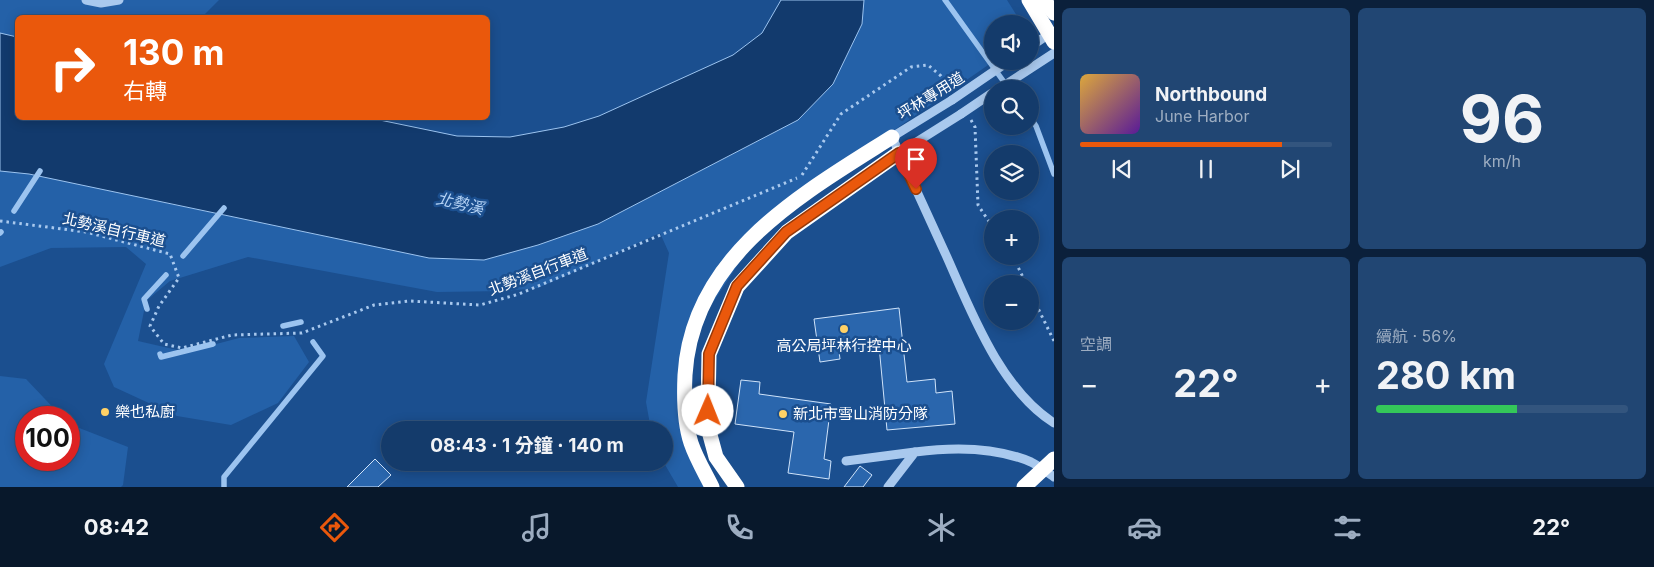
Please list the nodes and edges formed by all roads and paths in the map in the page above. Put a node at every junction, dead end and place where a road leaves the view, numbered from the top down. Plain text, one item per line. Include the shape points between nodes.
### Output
1 (86, 0) edge
2 (119, 0) edge
3 (1029, 0) edge
4 (1044, 0) edge
5 (1054, 13) edge
6 (1054, 30) edge
7 (1039, 40) edge
8 (1052, 51) edge
9 (996, 70) edge
10 (1012, 80) edge
11 (951, 90) dead end
12 (984, 99) edge
13 (963, 113) junction
14 (892, 137) junction
15 (899, 153) junction
16 (984, 214) edge
17 (0, 221) edge
18 (1039, 310) edge
19 (1054, 341) edge
20 (1054, 424) edge
21 (915, 452) junction
22 (1054, 459) edge
23 (846, 461) dead end
24 (1054, 477) edge
25 (712, 487) edge
26 (738, 487) edge
27 (888, 487) edge
28 (1024, 487) edge

1 - 2 street via 101,4
3 - 8 highway, bridge
4 - 5 highway
6 - 7 street
8 - 10 street
9 - 14 street, 坪林專用道, bridge
11 - 17 path, 北勢溪自行車道 via 928,65 911,67 841,114 802,176 519,294 480,305 409,301 374,305 302,333 232,335 182,348 164,344 150,326 159,306 179,278 170,254 86,232
12 - 13 street, 坪林專用道, bridge
13 - 15 street, 坪林專用道
13 - 16 path via 976,127 978,205
14 - 15 street
14 - 25 highway via 797,198 740,248 710,288 686,357 684,396 691,442
15 - 20 street via 992,351 1014,387
15 - 26 highway via 786,232 737,286 709,354 708,411 716,456
18 - 19 path
21 - 23 street
21 - 24 street via 943,448 1002,453 1031,462
21 - 27 street
22 - 28 highway, bridge

